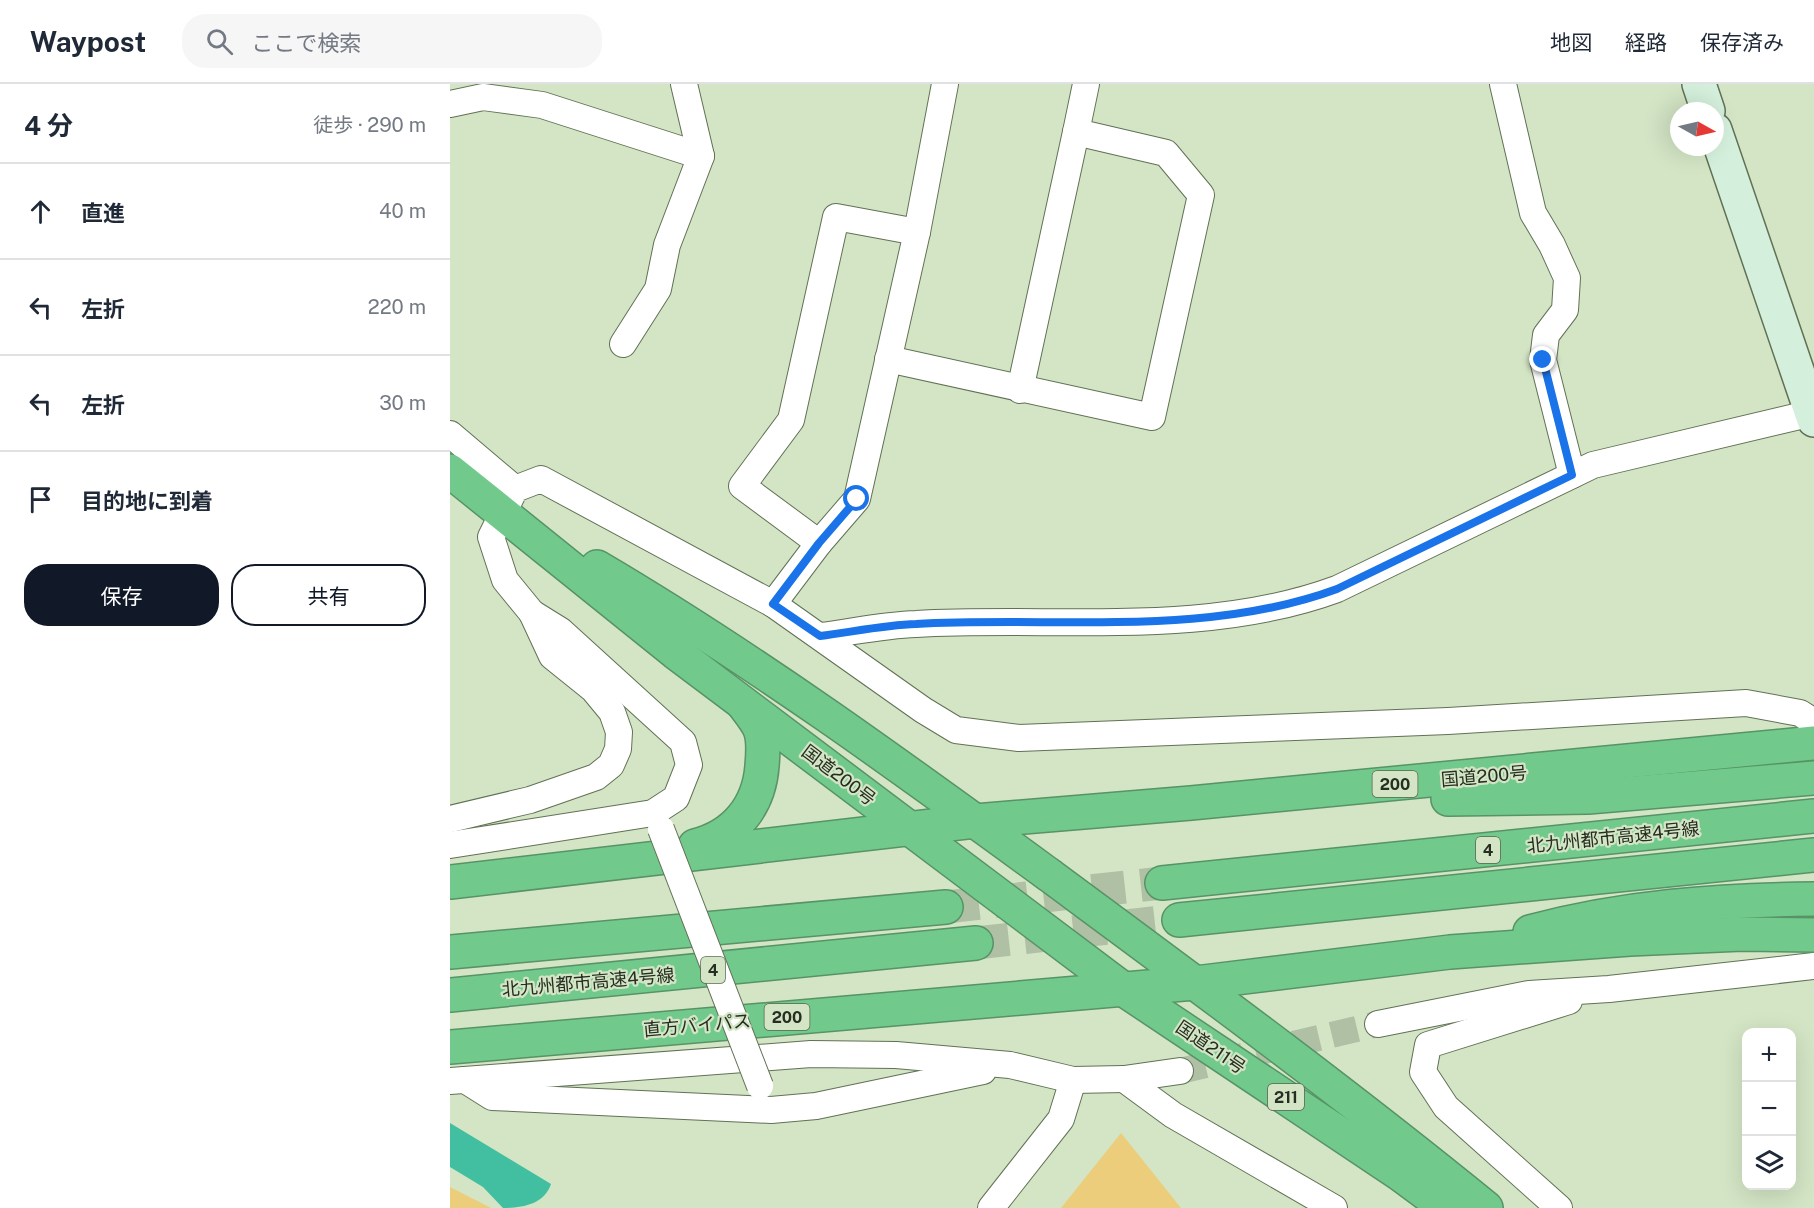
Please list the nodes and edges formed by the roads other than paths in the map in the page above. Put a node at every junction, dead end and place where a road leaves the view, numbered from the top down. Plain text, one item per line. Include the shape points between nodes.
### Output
1 (684, 84) edge
2 (945, 84) edge
3 (1086, 84) edge
4 (1503, 84) edge
5 (1699, 84) edge
6 (1705, 102) edge
7 (450, 104) edge
8 (1076, 132) junction
9 (701, 156) junction
10 (1724, 156) edge
11 (917, 232) junction
12 (623, 344) dead end
13 (888, 359) junction
14 (1020, 390) junction
15 (1813, 416) edge
16 (450, 434) edge
17 (450, 471) edge
18 (1572, 475) junction
19 (509, 501) junction
20 (819, 543) junction
21 (773, 604) junction
22 (532, 613) junction
23 (820, 636) junction
24 (742, 702) junction
25 (1814, 722) edge
26 (1814, 743) edge
27 (1814, 778) edge
28 (1191, 803) junction
29 (1814, 816) edge
30 (450, 819) edge
31 (657, 821) junction
32 (975, 821) junction
33 (911, 829) junction
34 (450, 845) edge
35 (1814, 855) edge
36 (641, 860) junction
37 (450, 882) edge
38 (1162, 883) tunnel mouth
39 (1814, 899) edge
40 (946, 907) tunnel mouth
41 (1179, 920) tunnel mouth
42 (1814, 935) edge
43 (976, 944) tunnel mouth
44 (450, 952) edge
45 (1450, 952) junction
46 (1814, 966) edge
47 (1195, 983) junction
48 (1123, 989) junction
49 (1609, 989) junction
50 (450, 995) edge
51 (1378, 1024) tunnel mouth
52 (450, 1047) edge
53 (1010, 1065) junction
54 (1124, 1079) junction
55 (1073, 1080) junction
56 (457, 1081) edge
57 (771, 1110) junction
58 (1173, 1115) junction
59 (992, 1208) edge
60 (1334, 1208) edge
61 (1446, 1208) edge
62 (1486, 1208) edge
63 (1559, 1208) edge

1 - 9 street
2 - 11 street
3 - 8 street
4 - 18 street via 1533,213 1567,278 1564,310 1546,335 1543,360
5 - 6 street
7 - 9 street via 483,97 542,105
8 - 14 street
8 - 14 street via 1166,153 1201,195 1152,417
9 - 12 street via 667,245 658,289
10 - 15 street
11 - 13 street
11 - 20 street via 836,217 791,420 742,486
13 - 14 street
13 - 20 street via 857,499
15 - 18 street via 1593,465
16 - 19 street
17 - 19 highway, 国道200号
18 - 23 street via 1337,589 1302,602 1195,619 914,624
19 - 21 street via 541,479
19 - 22 street via 491,537 505,580
19 - 24 highway, 国道200号 via 675,652
19 - 32 highway, 国道200号
20 - 21 street
21 - 23 street
22 - 30 street via 552,656 593,689 612,712 619,732 618,749 611,765 596,777 530,800
22 - 31 street via 561,631 683,742 689,765 676,798
23 - 25 street via 956,730 1019,738 1436,721 1746,703 1800,712
24 - 33 highway, 国道200号
24 - 36 highway via 760,729 763,754 754,804 735,827 709,843
26 - 28 highway, 国道200号 / 200
27 - 28 highway via 1588,797
28 - 32 highway, 国道200号 / 200
29 - 38 highway, 北九州都市高速4号線 / 4
31 - 34 street
31 - 57 street, bridge
32 - 33 highway, 200
32 - 47 highway, 国道200号
33 - 36 highway, 200
33 - 48 highway, 国道200号
35 - 41 highway, 4
36 - 37 highway, 200
39 - 45 highway via 1636,909
40 - 44 highway
42 - 45 highway, 200 via 1742,934
43 - 50 highway, 北九州都市高速4号線 / 4
45 - 47 highway, 200
46 - 49 street
47 - 48 highway, 200
47 - 62 highway, 211
48 - 52 highway, 直方バイパス / 200
48 - 61 highway, 国道211号 / 211
49 - 51 street via 1529,994
49 - 63 street via 1428,1045 1423,1072 1446,1107
53 - 55 street
53 - 56 street via 896,1055 811,1054
53 - 57 street via 816,1106
54 - 55 street
54 - 58 street
54 - 58 street via 1170,1072
55 - 59 street via 1061,1119
56 - 57 street via 492,1097
58 - 60 street

